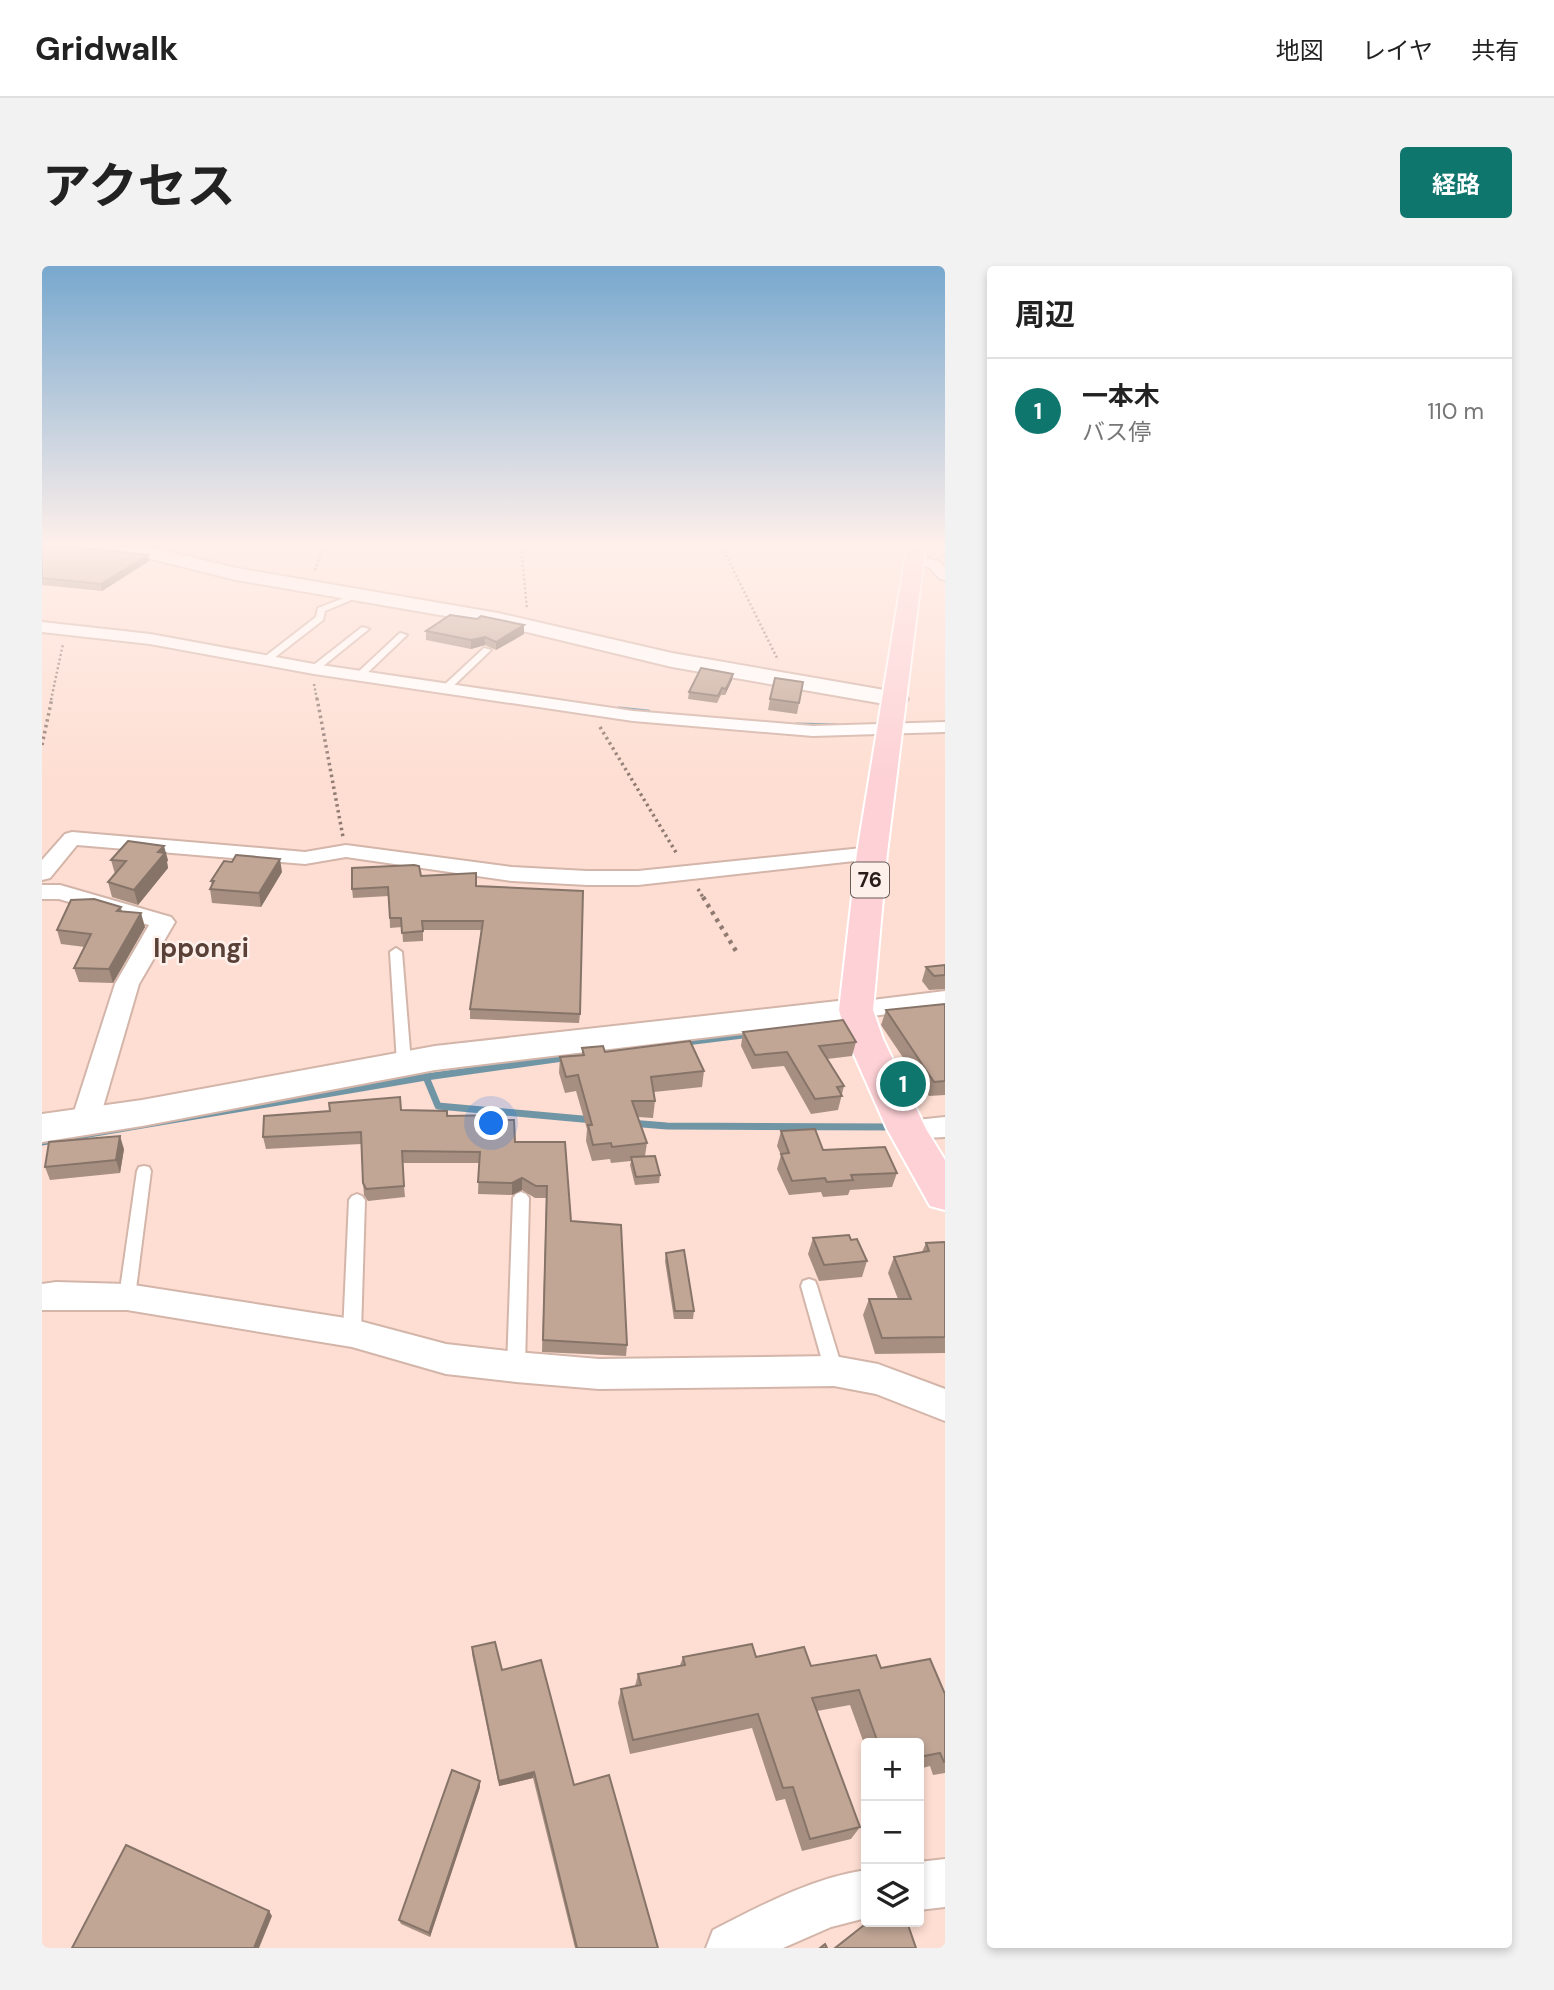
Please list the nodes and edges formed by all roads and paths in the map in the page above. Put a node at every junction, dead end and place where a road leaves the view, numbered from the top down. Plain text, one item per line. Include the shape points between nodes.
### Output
1 (310, 625) edge
2 (522, 625) edge
3 (761, 625) edge
4 (905, 625) edge
5 (42, 627) edge
6 (529, 627) joint
7 (66, 629) junction
8 (365, 629) dead end
9 (402, 635) dead end
10 (487, 650) dead end
11 (266, 660) junction
12 (314, 669) junction
13 (359, 676) junction
14 (788, 680) junction
15 (445, 689) junction
16 (589, 710) junction
17 (893, 713) junction
18 (945, 727) edge
19 (42, 745) edge
20 (346, 850) junction
21 (872, 853) junction
22 (42, 873) edge
23 (688, 873) junction
24 (42, 892) edge
25 (736, 951) dead end
26 (396, 952) dead end
27 (945, 999) edge
28 (856, 1010) junction
29 (404, 1063) junction
30 (85, 1121) junction
31 (945, 1127) edge
32 (42, 1128) edge
33 (907, 1129) junction
34 (144, 1171) dead end
35 (945, 1195) edge
36 (522, 1198) dead end
37 (357, 1200) dead end
38 (809, 1286) dead end
39 (42, 1297) edge
40 (127, 1297) junction
41 (352, 1333) junction
42 (516, 1367) junction
43 (834, 1371) junction
44 (945, 1405) edge
45 (945, 1884) edge
46 (924, 1885) edge
47 (861, 1895) edge
48 (731, 1948) edge

1 - 11 lane
2 - 6 street
3 - 14 path
4 - 17 main road, 76
5 - 7 street
6 - 14 street via 672,660
7 - 11 street
7 - 19 path
8 - 12 lane
9 - 13 lane
10 - 15 lane
11 - 12 street
12 - 13 street
12 - 20 path
13 - 15 street
14 - 17 street
15 - 16 street
16 - 17 street via 813,731
16 - 23 path
17 - 18 street
17 - 21 main road, 76
20 - 22 street via 305,858 72,838
20 - 23 street via 512,874 638,878
21 - 23 street
21 - 28 main road, 76
23 - 25 path
24 - 30 street via 60,892 163,922 127,984
26 - 29 lane
27 - 28 street
28 - 29 street
28 - 33 main road, 76
29 - 30 street
30 - 32 street
31 - 33 street
33 - 35 main road, 76
34 - 40 lane
36 - 42 lane
37 - 41 lane
38 - 43 lane
39 - 40 street
40 - 41 street
41 - 42 street via 446,1359
42 - 43 street via 598,1374
43 - 44 street via 878,1379
45 - 46 street
47 - 48 street via 783,1920

